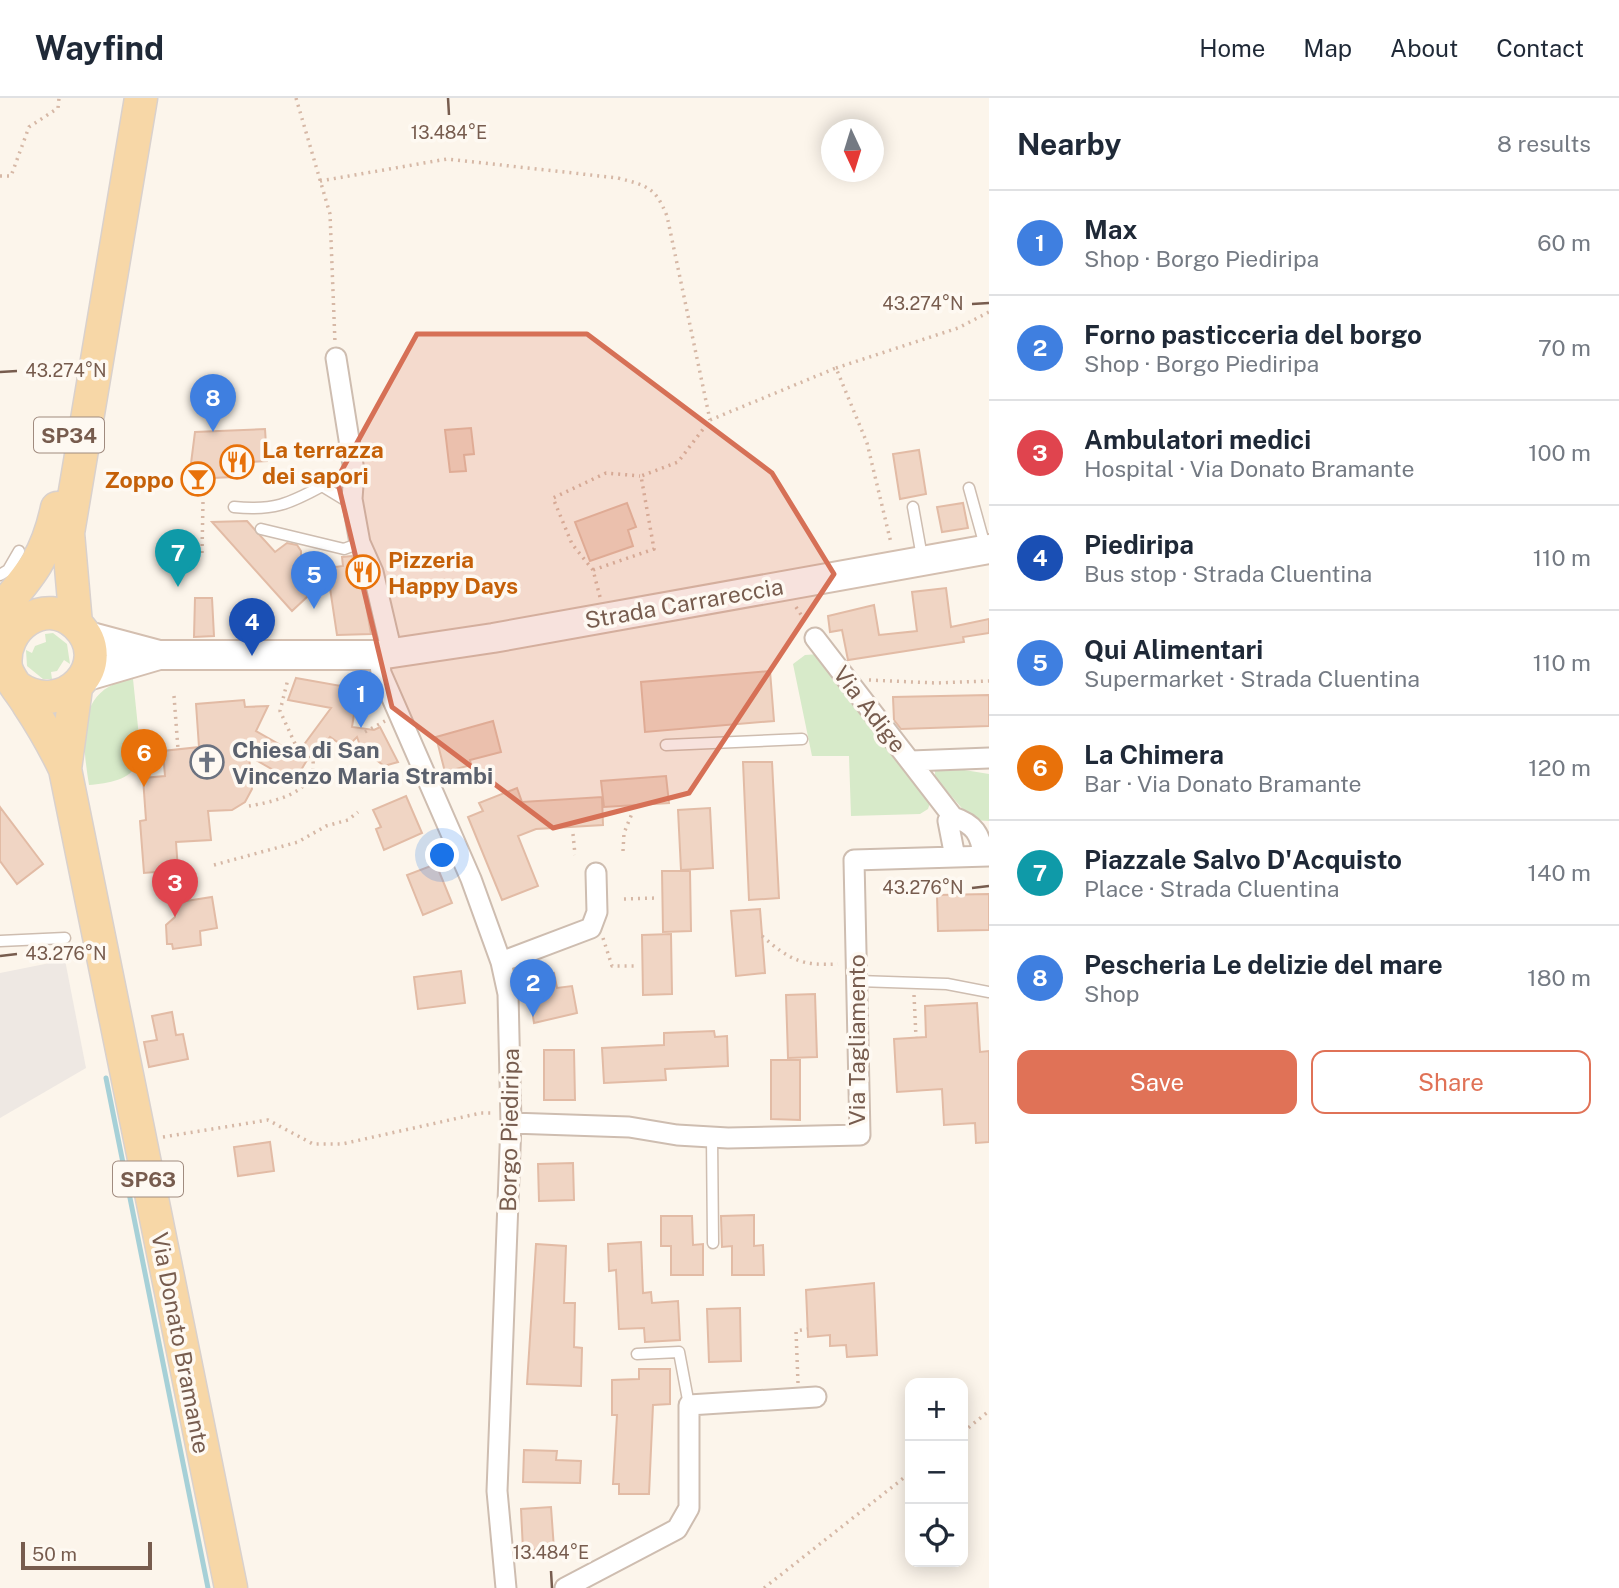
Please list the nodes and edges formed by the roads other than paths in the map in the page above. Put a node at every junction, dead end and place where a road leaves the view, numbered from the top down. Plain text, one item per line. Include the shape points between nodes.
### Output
1 (141, 98) edge
2 (114, 247) junction
3 (336, 358) road end
4 (969, 488) dead end
5 (352, 499) junction
6 (234, 507) dead end
7 (913, 507) dead end
8 (261, 529) dead end
9 (68, 533) junction
10 (360, 543) junction
11 (988, 550) edge
12 (19, 551) dead end
13 (910, 564) junction
14 (0, 575) edge
15 (9, 626) edge
16 (80, 629) junction
17 (815, 638) road end
18 (159, 654) junction
19 (386, 654) junction
20 (10, 682) edge
21 (80, 682) junction
22 (802, 739) dead end
23 (666, 745) dead end
24 (989, 758) edge
25 (911, 761) junction
26 (65, 769) junction
27 (953, 817) junction
28 (985, 846) edge
29 (955, 857) junction
30 (596, 873) dead end
31 (65, 938) dead end
32 (0, 941) edge
33 (501, 962) junction
34 (858, 972) junction
35 (989, 992) edge
36 (511, 1118) junction
37 (712, 1137) junction
38 (713, 1242) dead end
39 (637, 1354) dead end
40 (808, 1398) road end
41 (689, 1405) junction
42 (231, 1588) edge
43 (506, 1588) edge
44 (565, 1588) edge

1 - 2 main road, SP34
2 - 9 main road, SP34
2 - 15 main road, SP34 via 72,415 51,535
3 - 5 street, Borgo Piediripa via 354,471
4 - 11 lane
5 - 6 lane via 345,500 322,486 284,506
5 - 10 street, Borgo Piediripa
7 - 13 lane
8 - 10 lane via 344,548
9 - 15 main road, SP34
9 - 16 main road, SP34
10 - 19 street, Borgo Piediripa via 373,572
11 - 13 main road, Strada Carrareccia
12 - 14 lane
13 - 19 main road, Strada Carrareccia
15 - 16 main road via 53,613
15 - 20 main road via 4,658
16 - 18 main road
16 - 21 main road via 89,663
17 - 25 street, Via Adige
18 - 19 main road, Strada Carrareccia
18 - 21 main road
19 - 33 street, Borgo Piediripa via 381,673 471,879
20 - 21 main road via 28,694 53,698
20 - 26 main road, Via Donato Bramante / SP63 via 46,732
21 - 26 main road, Via Donato Bramante / SP63
22 - 23 lane
24 - 25 street
25 - 27 street, Via Adige
26 - 42 main road, Via Donato Bramante / SP63
27 - 28 street, Via Adige via 971,824
27 - 29 street via 948,821
28 - 29 street, Via Tagliamento
29 - 34 street, Via Tagliamento via 854,860
30 - 33 street via 597,912 591,928
31 - 32 lane
33 - 36 street, Borgo Piediripa via 509,995
34 - 35 lane
34 - 37 street, Via Tagliamento via 860,1135
36 - 37 street, Via Tagliamento
36 - 43 street, Borgo Piediripa via 497,1491
37 - 38 lane
39 - 41 lane via 679,1352
40 - 41 street
41 - 44 street via 689,1508 685,1519 677,1528

